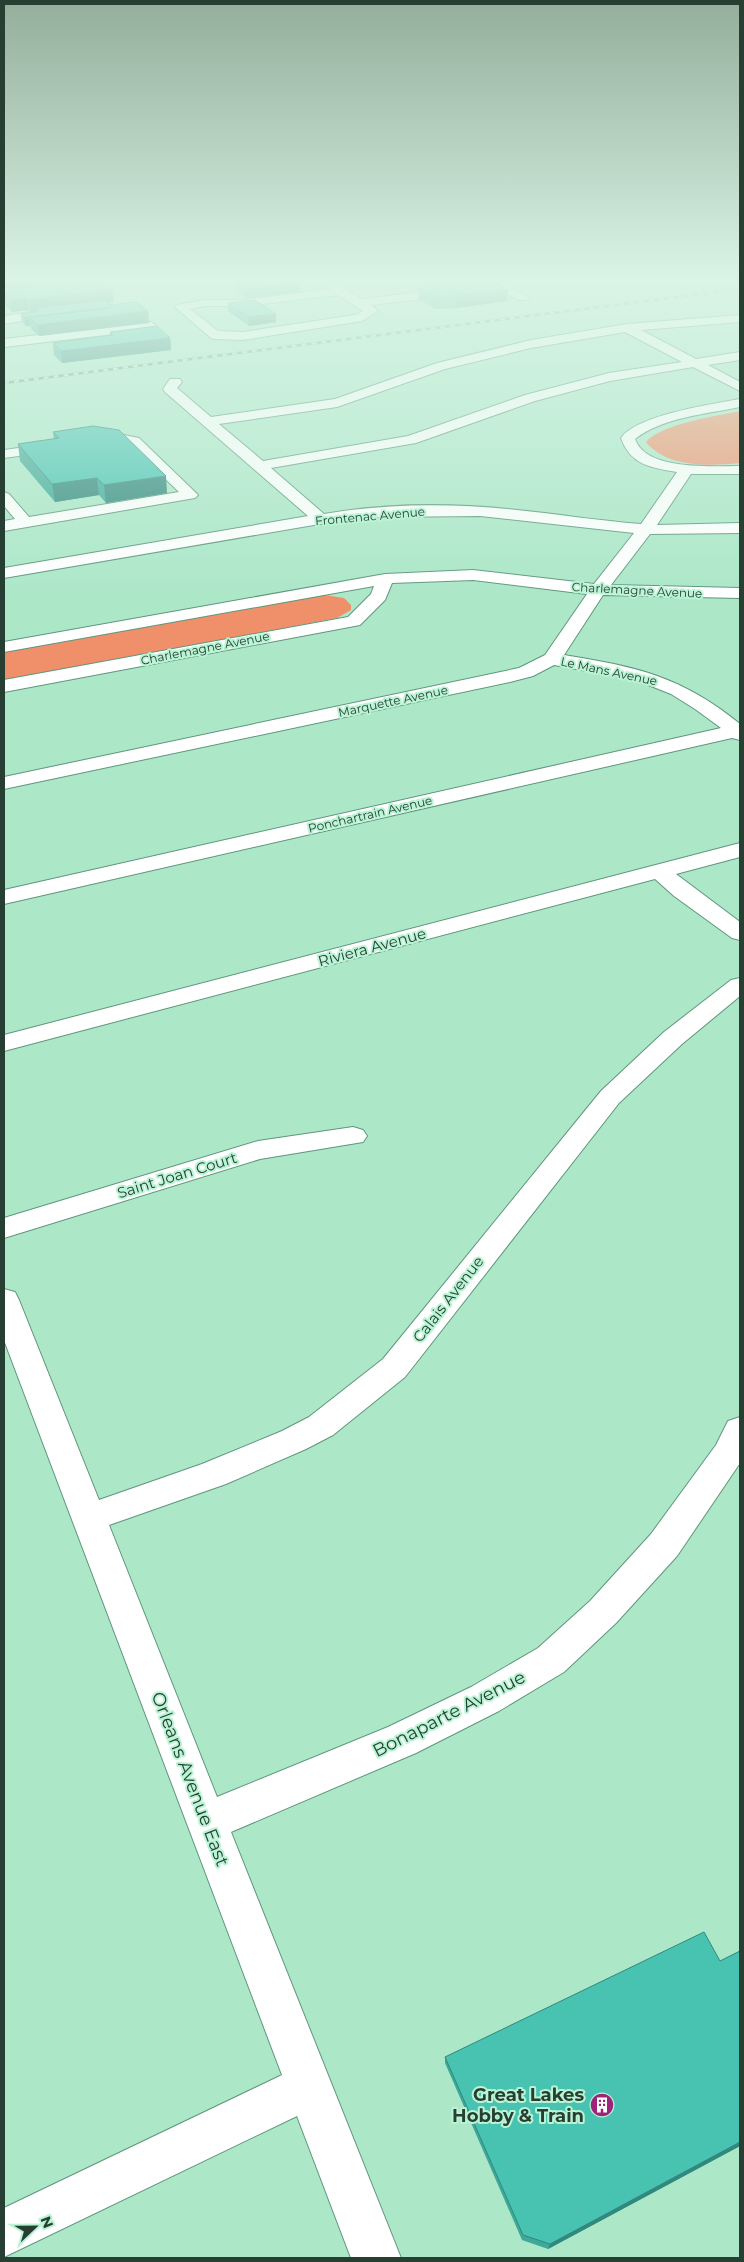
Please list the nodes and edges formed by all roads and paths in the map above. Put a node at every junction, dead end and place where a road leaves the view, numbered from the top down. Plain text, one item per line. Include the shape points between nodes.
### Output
1 (172, 386) edge
2 (384, 386) edge
3 (574, 386) edge
4 (740, 403) edge
5 (207, 422) junction
6 (4, 454) edge
7 (260, 466) junction
8 (686, 470) junction
9 (740, 470) edge
10 (4, 497) edge
11 (321, 519) junction
12 (26, 523) junction
13 (4, 526) edge
14 (740, 528) edge
15 (646, 529) junction
16 (4, 573) edge
17 (385, 579) junction
18 (598, 590) junction
19 (740, 593) edge
20 (4, 647) edge
21 (552, 659) junction
22 (4, 686) edge
23 (738, 732) edge
24 (4, 782) edge
25 (740, 850) edge
26 (660, 872) junction
27 (4, 897) edge
28 (740, 933) edge
29 (740, 985) edge
30 (4, 1043) edge
31 (354, 1136) dead end
32 (4, 1228) edge
33 (4, 1300) edge
34 (736, 1448) edge
35 (88, 1518) junction
36 (206, 1822) junction
37 (308, 2086) junction
38 (4, 2233) edge
39 (376, 2258) edge

1 - 5 street via 170,389
2 - 5 street via 337,403
3 - 7 street via 498,408 411,440
4 - 8 street via 645,426 628,438 630,447 646,459
5 - 7 street
6 - 12 street via 119,438 134,441 190,495
7 - 11 street
8 - 9 street
8 - 15 street, Marquette Avenue
10 - 12 street
11 - 15 street, Frontenac Avenue via 424,510 472,511
11 - 16 street, Frontenac Avenue
12 - 13 street
14 - 15 street, Frontenac Avenue
15 - 18 street, Marquette Avenue
17 - 18 street, Charlemagne Avenue via 473,575
17 - 20 street, Charlemagne Avenue
17 - 22 street, Charlemagne Avenue via 379,596 354,620
18 - 19 street, Charlemagne Avenue
18 - 21 street, Marquette Avenue
21 - 23 street, Le Mans Avenue via 661,682 694,700
21 - 24 street, Marquette Avenue via 510,676
23 - 27 street, Ponchartrain Avenue
25 - 26 street, Riviera Avenue
26 - 28 street
26 - 30 street, Riviera Avenue
29 - 35 street, Calais Avenue via 686,1026 610,1097 394,1368 351,1404 321,1426 285,1444 214,1474
31 - 32 street, Saint Joan Court via 258,1150
33 - 35 street, Orleans Avenue East
34 - 36 street, Bonaparte Avenue via 664,1545 602,1612 551,1660 486,1699 402,1740
35 - 36 street, Orleans Avenue East
36 - 37 street, Orleans Avenue East
37 - 38 street
37 - 39 street, Orleans Avenue East

